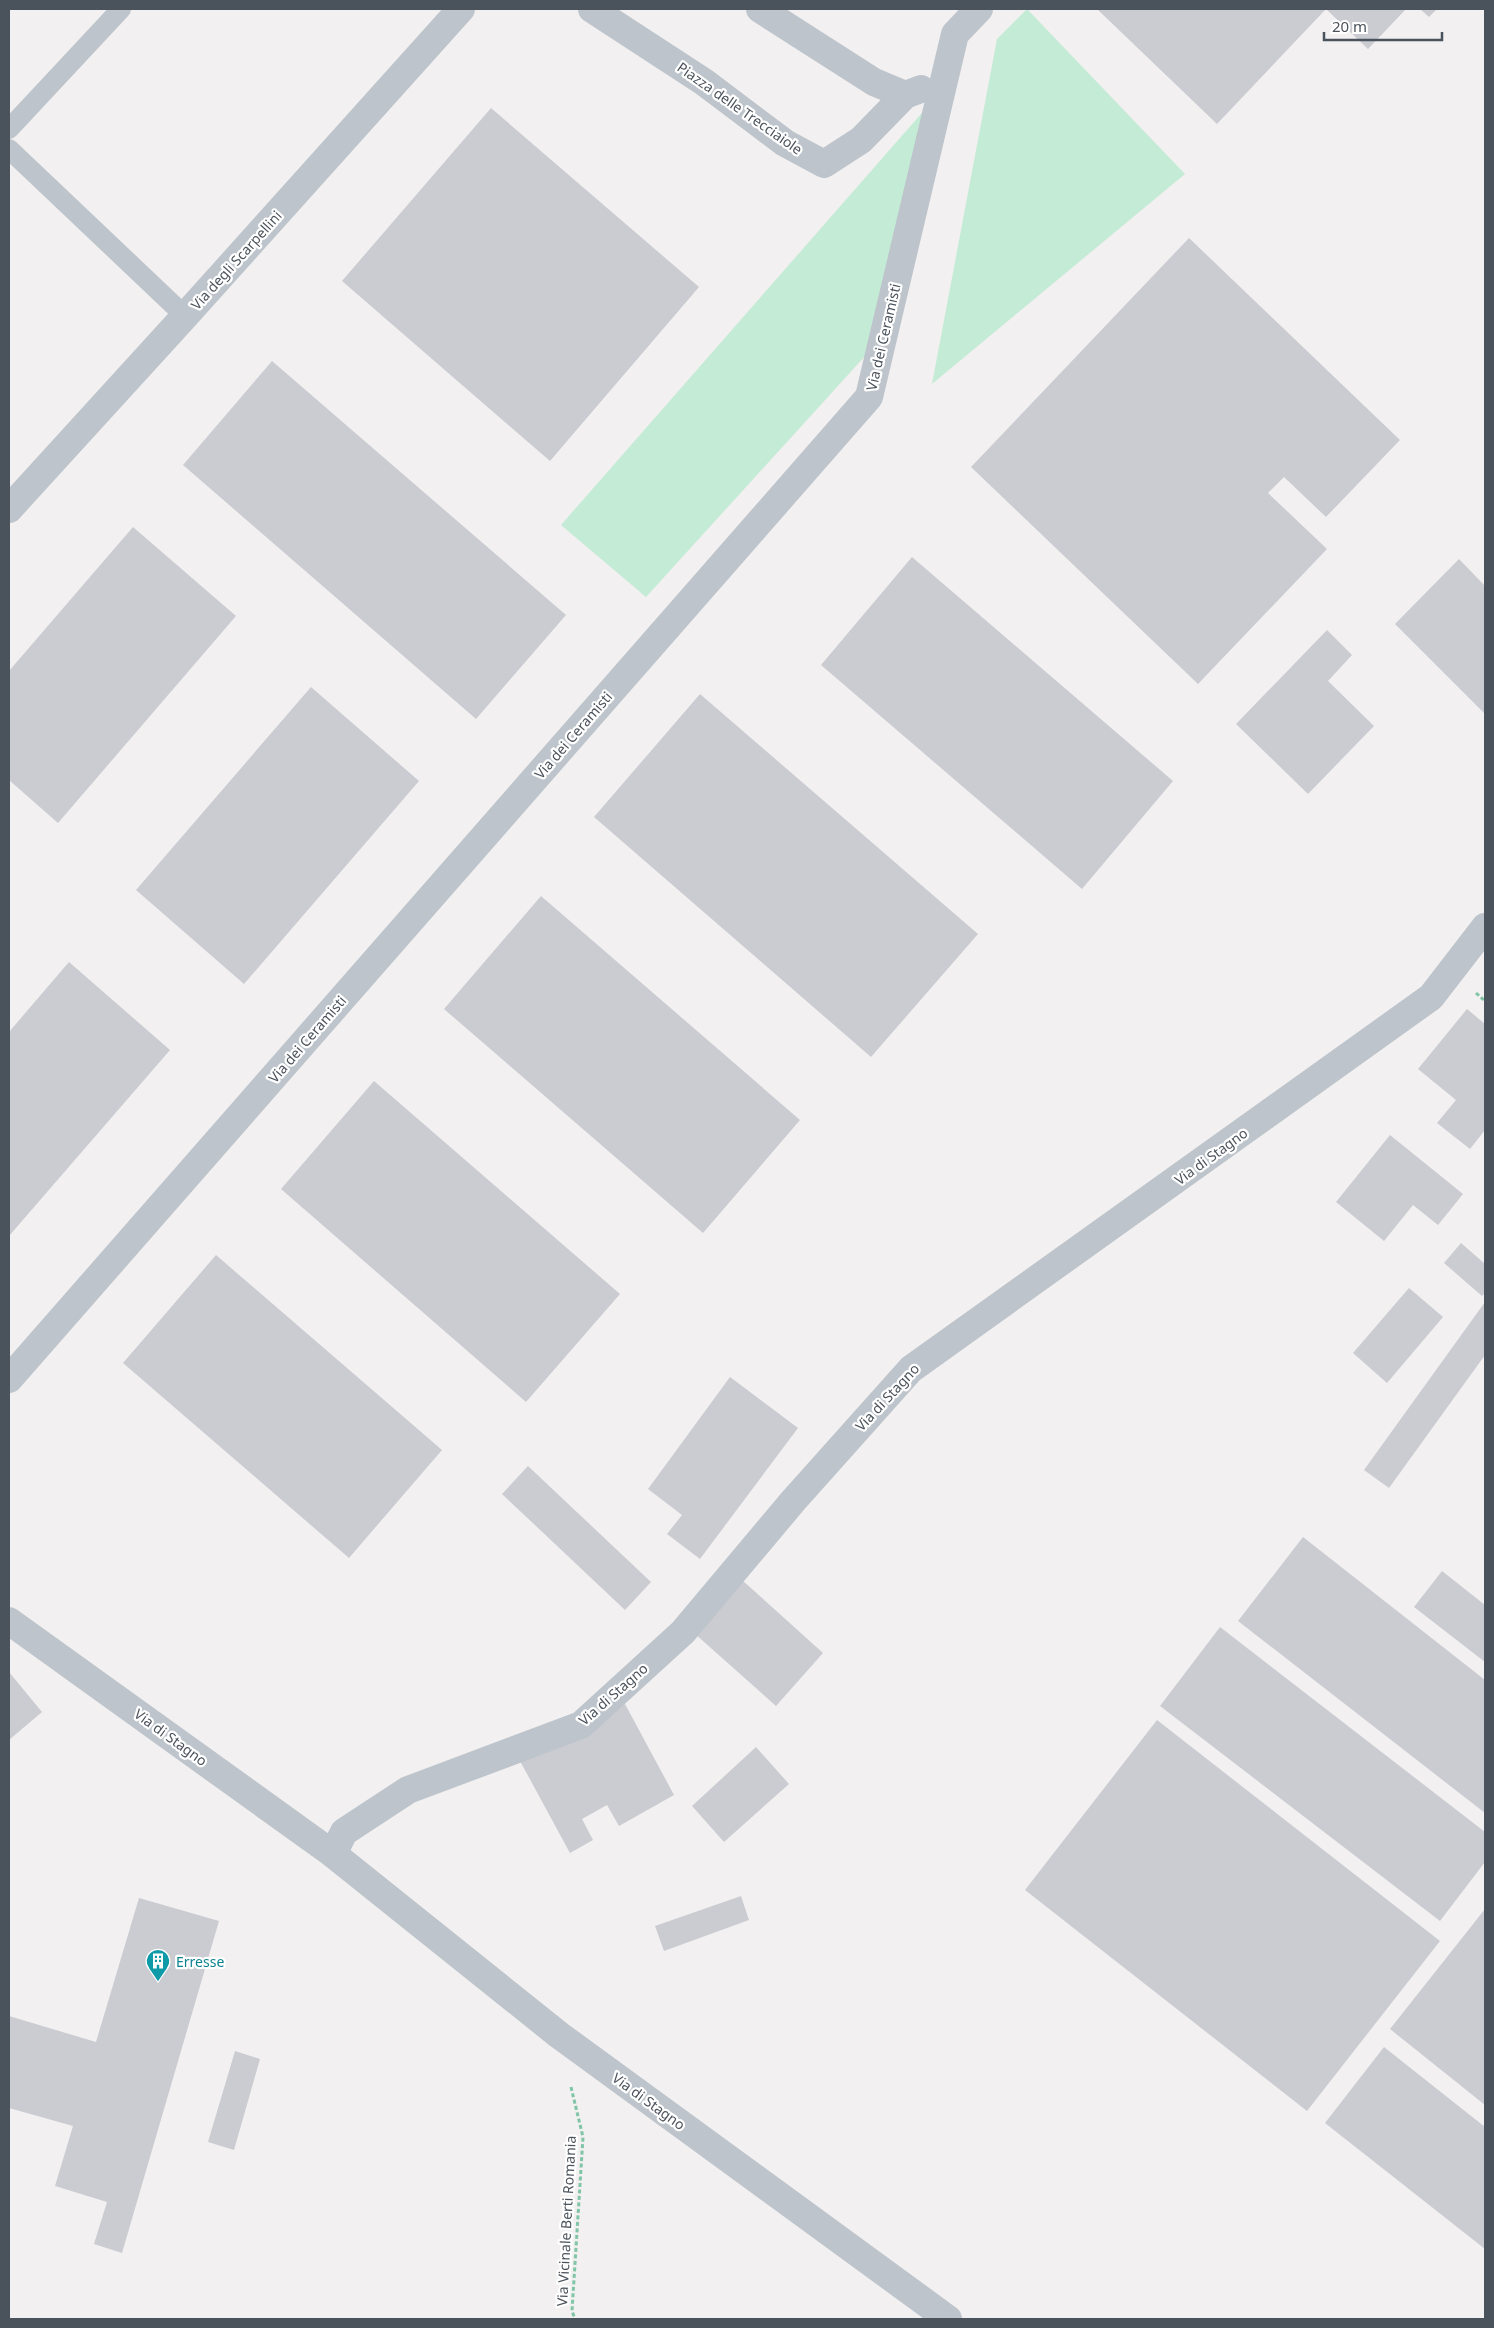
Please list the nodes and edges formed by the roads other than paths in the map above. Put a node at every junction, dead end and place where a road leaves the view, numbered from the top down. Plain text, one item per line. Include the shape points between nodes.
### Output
1 (121, 9) edge
2 (461, 9) edge
3 (592, 9) edge
4 (760, 9) edge
5 (979, 9) edge
6 (943, 82) junction
7 (905, 95) junction
8 (9, 129) edge
9 (9, 149) edge
10 (185, 316) junction
11 (9, 509) edge
12 (1485, 927) edge
13 (9, 1379) edge
14 (9, 1620) edge
15 (333, 1854) junction
16 (948, 2319) edge

1 - 8 lane
2 - 10 street, Via degli Scarpellini
3 - 7 street, Piazza delle Trecciaiole via 704,82 785,143 824,164 861,140
4 - 7 street via 874,82
5 - 6 street, Via dei Ceramisti via 955,34
6 - 7 street, Piazza delle Trecciaiole
6 - 13 street, Via dei Ceramisti via 869,397
9 - 10 lane
10 - 11 street, Via degli Scarpellini
12 - 15 street, Via di Stagno via 1431,997 911,1369 792,1501 684,1632 581,1725 408,1790 344,1832
14 - 15 street, Via di Stagno
15 - 16 street, Via di Stagno via 559,2036

